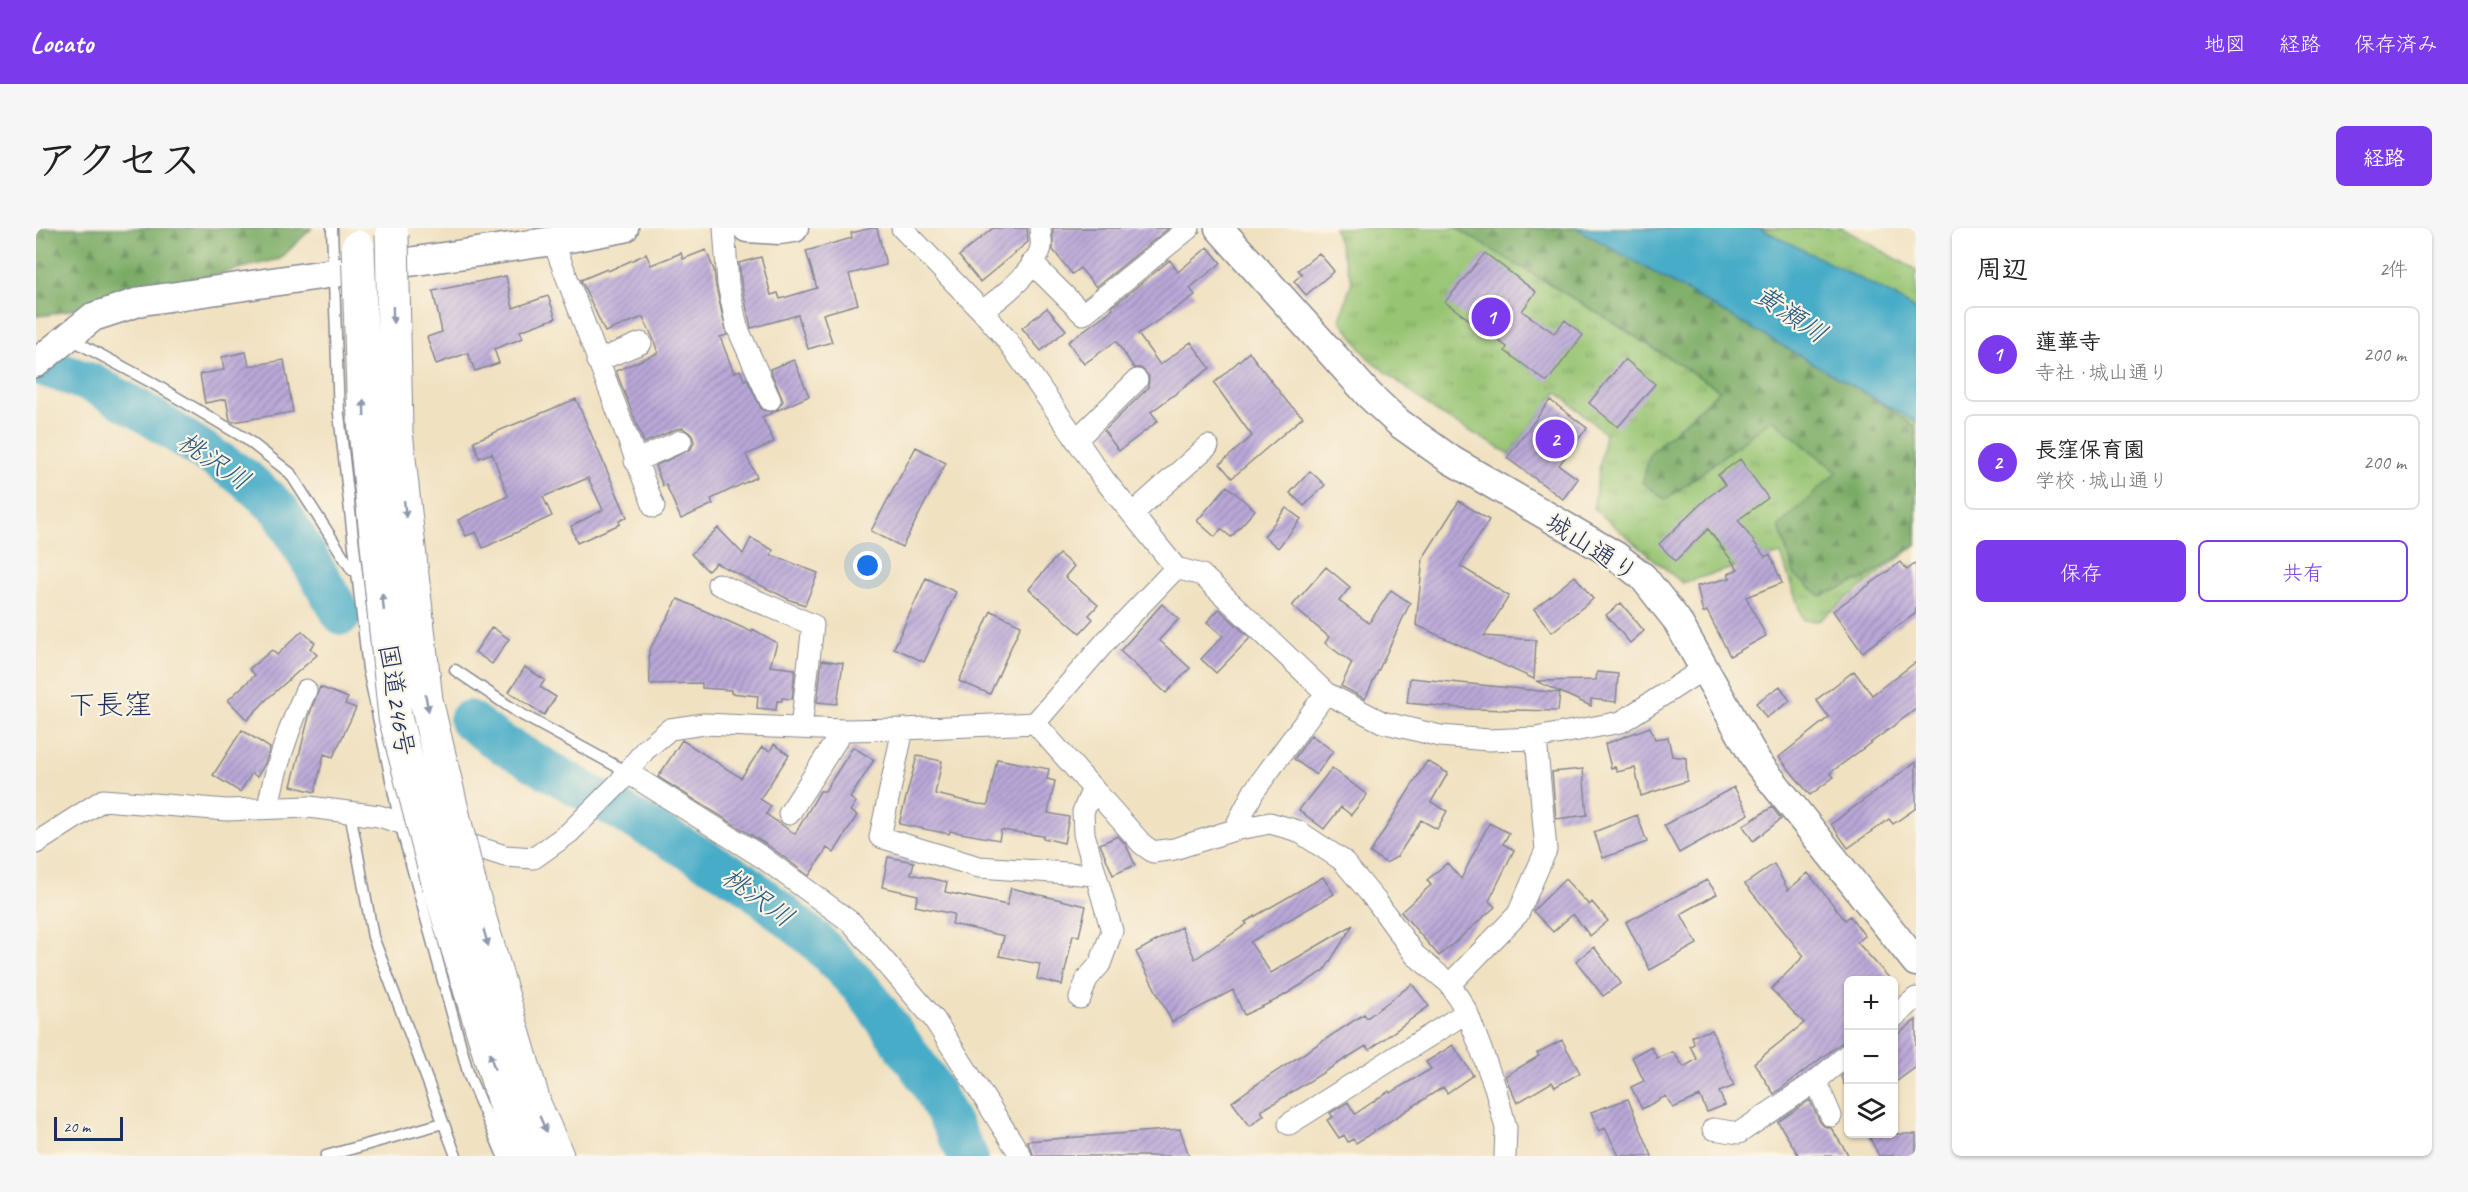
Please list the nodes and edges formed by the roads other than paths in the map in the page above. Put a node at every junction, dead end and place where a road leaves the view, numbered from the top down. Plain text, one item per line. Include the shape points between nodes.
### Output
1 (624, 228) edge
2 (724, 228) edge
3 (747, 228) edge
4 (794, 228) edge
5 (902, 228) edge
6 (1040, 228) edge
7 (1189, 228) edge
8 (1219, 228) edge
9 (392, 232) edge
10 (349, 234) edge
11 (553, 241) junction
12 (1032, 263) junction
13 (332, 273) junction
14 (982, 311) junction
15 (63, 341) junction
16 (641, 344) dead end
17 (597, 361) junction
18 (36, 363) edge
19 (1137, 380) dead end
20 (770, 400) dead end
21 (1076, 440) junction
22 (681, 441) dead end
23 (1208, 446) dead end
24 (635, 461) junction
25 (654, 507) dead end
26 (1132, 514) junction
27 (1176, 568) junction
28 (351, 570) dead end
29 (718, 584) dead end
30 (1705, 668) junction
31 (455, 670) dead end
32 (306, 690) dead end
33 (1326, 693) junction
34 (1035, 723) junction
35 (801, 728) junction
36 (903, 729) junction
37 (843, 730) junction
38 (1536, 738) junction
39 (623, 777) junction
40 (1093, 788) junction
41 (268, 808) junction
42 (350, 812) junction
43 (789, 814) dead end
44 (400, 823) junction
45 (1234, 830) junction
46 (36, 843) edge
47 (1095, 875) junction
48 (454, 884) junction
49 (1916, 962) edge
50 (1450, 984) junction
51 (1080, 998) dead end
52 (1916, 998) edge
53 (1467, 1012) junction
54 (1898, 1013) edge
55 (1844, 1057) edge
56 (1816, 1081) junction
57 (1832, 1116) dead end
58 (443, 1123) junction
59 (1289, 1124) dead end
60 (1713, 1129) dead end
61 (326, 1156) edge
62 (456, 1156) edge
63 (503, 1156) edge
64 (525, 1156) edge
65 (557, 1156) edge
66 (1021, 1156) edge
67 (1505, 1156) edge

1 - 11 street
2 - 20 street via 728,284 737,327
3 - 4 street
5 - 14 street
6 - 12 street via 1041,248
7 - 12 street via 1083,314
8 - 30 street, 城山通り via 1369,395 1399,423 1451,460 1616,556 1643,578 1676,619
9 -> 48 highway, 国道246号, bridge via 396,432 426,700
10 - 13 lane
48 -> 10 highway, 国道246号, bridge via 395,717
11 - 13 street
11 - 17 street
12 - 14 street via 1009,293
13 - 15 street via 142,301 93,317
13 - 44 lane via 339,414 368,669
14 - 21 street
15 - 18 street
15 - 28 lane via 149,381 236,433 290,473
16 - 17 street
17 - 24 street
19 - 21 street
21 - 26 street
22 - 24 street
23 - 26 street
24 - 25 street
26 - 27 street
27 - 33 street via 1202,575
27 - 34 street
29 - 35 street via 813,625
30 - 38 street via 1621,722
30 - 49 street, 城山通り via 1757,762
31 - 39 lane
32 - 41 street via 291,722
33 - 38 street via 1382,722 1440,736
33 - 45 street via 1254,791
34 - 36 street
34 - 40 street
35 - 37 street
35 - 39 street via 704,724 670,729 645,750
36 - 37 street
36 - 47 street via 879,837 979,867
37 - 43 street
38 - 50 street via 1546,850 1518,914
39 - 44 street via 570,833 534,858 505,856
39 - 66 street via 762,857 852,923 934,1019
40 - 45 street via 1153,852
40 - 47 street via 1083,812 1084,834
41 - 42 street
41 - 46 street via 226,810 103,800
42 - 44 street
42 - 58 lane via 373,938
44 - 63 lane via 469,1076
45 - 50 street via 1270,823 1298,831 1342,860 1415,955
47 - 51 street via 1112,931 1100,964 1087,979
64 -> 48 highway, 国道246号 via 508,1115
48 -> 65 highway, 国道246号
50 - 53 street
52 - 54 street
53 - 59 street
53 - 67 street via 1506,1128
55 - 56 street
56 - 57 street
56 - 60 street via 1739,1133
58 - 61 lane
58 - 62 lane

